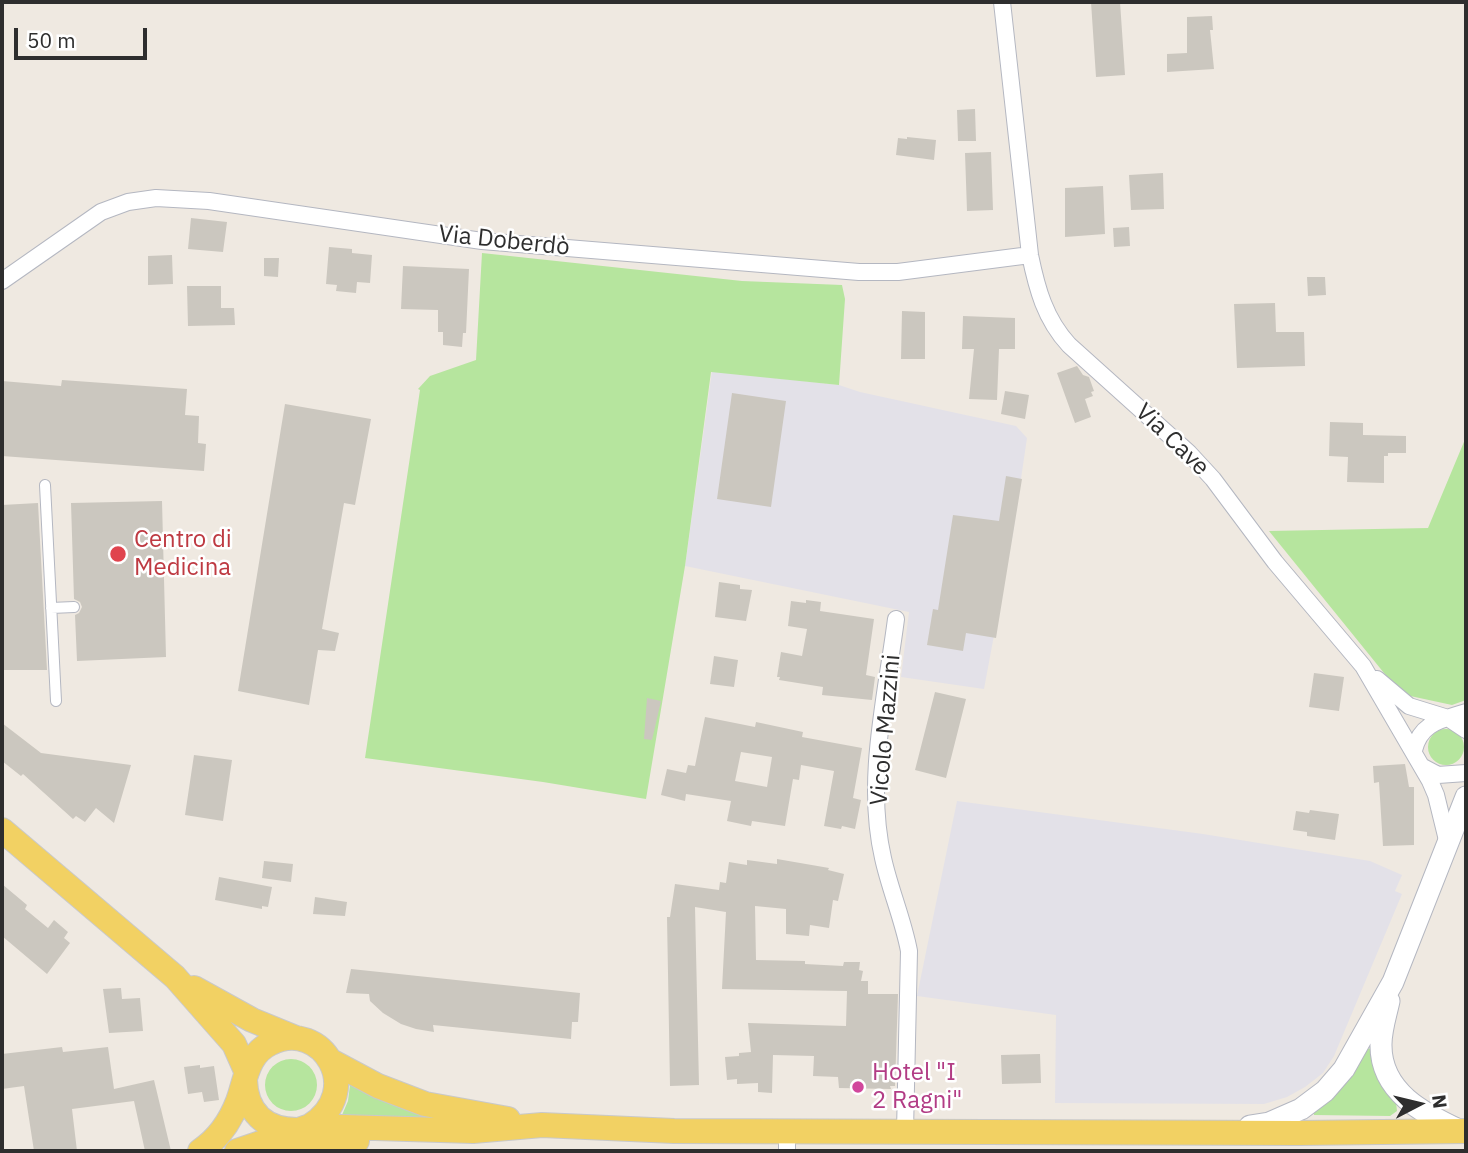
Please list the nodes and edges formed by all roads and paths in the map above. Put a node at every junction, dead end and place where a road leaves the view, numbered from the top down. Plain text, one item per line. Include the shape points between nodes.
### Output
1 (1002, 2) edge
2 (1030, 255) junction
3 (2, 281) edge
4 (45, 485) dead end
5 (74, 607) dead end
6 (51, 608) junction
7 (896, 620) dead end
8 (1363, 666) junction
9 (56, 701) dead end
10 (1466, 712) edge
11 (1448, 718) junction
12 (1466, 730) edge
13 (1414, 750) junction
14 (1423, 767) junction
15 (1466, 773) edge
16 (1466, 797) edge
17 (2, 830) edge
18 (1448, 844) junction
19 (175, 977) junction
20 (1393, 982) junction
21 (301, 1039) junction
22 (331, 1061) junction
23 (246, 1075) junction
24 (542, 1125) junction
25 (905, 1131) junction
26 (1465, 1131) edge
27 (1213, 1132) junction
28 (299, 1136) edge
29 (787, 1141) edge
30 (1016, 1141) edge
31 (200, 1151) edge
32 (237, 1151) edge

1 - 2 street, Via Cave
2 - 3 street, Via Doberdò via 898,272 859,272 482,241 223,203 156,198 102,212
2 - 8 street, Via Cave via 1042,303 1059,334 1200,464
4 - 6 street
5 - 6 street
6 - 9 street
7 - 25 street, Vicolo Mazzini via 876,788 882,858 909,951
8 - 11 street via 1409,706
8 - 13 street, Via Cave
10 - 11 street
11 - 12 street
11 - 13 street via 1423,730
13 - 14 street, Via Cave
14 - 15 street via 1438,775
14 - 18 street, Via Cave via 1436,795
16 - 18 main road
17 - 19 main road
18 - 20 main road
19 - 21 main road via 251,1020
19 - 23 main road via 228,1037 242,1057
20 - 26 main road via 1381,1047 1387,1072 1398,1092 1418,1110
20 - 27 main road via 1336,1080 1313,1101 1269,1123
21 - 22 main road
21 - 23 main road via 287,1038 262,1048 252,1058
22 - 24 main road via 425,1104
22 - 28 main road via 337,1086 329,1110
23 - 28 main road via 245,1094 259,1118
23 - 31 main road via 228,1123
24 - 28 main road
24 - 29 main road
25 - 29 main road
25 - 30 main road
26 - 27 main road
27 - 30 main road
28 - 32 main road

